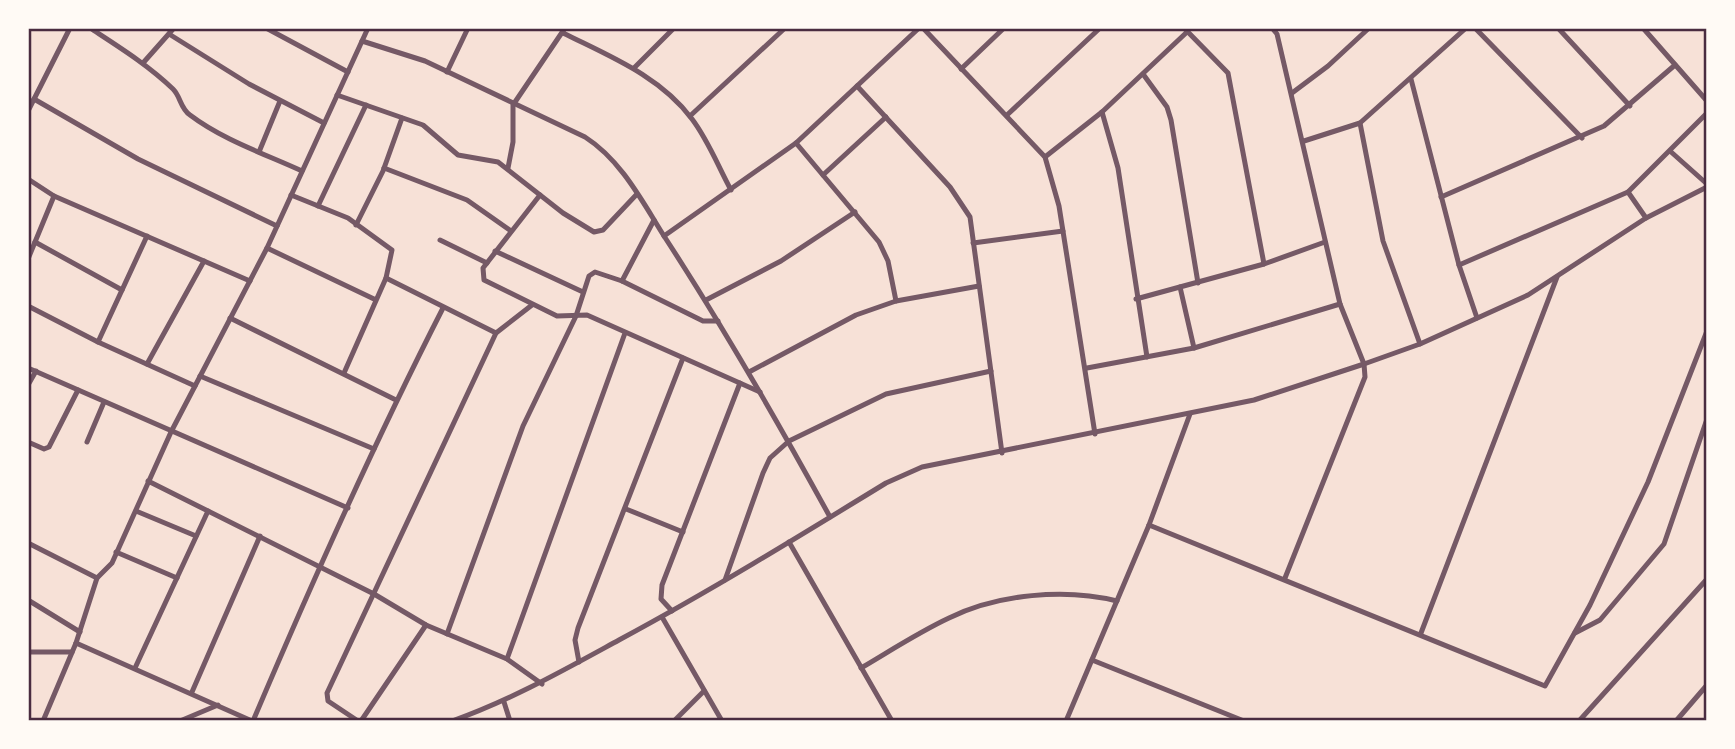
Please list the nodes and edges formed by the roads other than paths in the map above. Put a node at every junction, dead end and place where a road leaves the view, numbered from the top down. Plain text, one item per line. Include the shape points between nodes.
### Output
1 (70, 28) edge
2 (90, 28) edge
3 (174, 28) edge
4 (368, 28) edge
5 (468, 28) edge
6 (674, 28) edge
7 (785, 28) edge
8 (921, 28) edge
9 (1004, 28) edge
10 (1100, 28) edge
11 (1272, 28) edge
12 (1284, 28) edge
13 (1369, 28) edge
14 (1466, 28) edge
15 (1475, 28) edge
16 (1558, 28) edge
17 (1643, 28) edge
18 (269, 29) edge
19 (1186, 30) edge
20 (564, 31) edge
21 (169, 34) junction
22 (1277, 34) junction
23 (362, 41) junction
24 (144, 63) junction
25 (1675, 65) junction
26 (634, 68) junction
27 (961, 69) junction
28 (348, 72) junction
29 (447, 72) junction
30 (1143, 74) junction
31 (1411, 79) junction
32 (856, 86) junction
33 (1292, 93) junction
34 (337, 95) junction
35 (34, 99) junction
36 (281, 101) junction
37 (1707, 101) edge
38 (366, 105) junction
39 (513, 106) junction
40 (1630, 106) junction
41 (28, 111) edge
42 (1102, 113) junction
43 (1707, 113) edge
44 (1007, 115) junction
45 (690, 116) junction
46 (886, 117) junction
47 (402, 118) junction
48 (324, 123) junction
49 (1360, 123) junction
50 (1582, 138) junction
51 (1304, 141) junction
52 (796, 143) junction
53 (1670, 150) junction
54 (259, 152) junction
55 (1045, 157) junction
56 (384, 168) junction
57 (508, 168) junction
58 (302, 172) junction
59 (823, 175) junction
60 (28, 179) edge
61 (1707, 185) edge
62 (730, 190) junction
63 (1628, 192) junction
64 (637, 194) junction
65 (291, 195) junction
66 (540, 195) junction
67 (54, 196) junction
68 (1441, 197) junction
69 (318, 205) junction
70 (855, 212) junction
71 (1646, 218) junction
72 (654, 220) junction
73 (356, 225) junction
74 (277, 226) junction
75 (511, 231) junction
76 (1063, 231) junction
77 (147, 236) junction
78 (664, 236) junction
79 (440, 240) dead end
80 (35, 242) junction
81 (1325, 242) junction
82 (973, 243) junction
83 (267, 248) junction
84 (495, 251) junction
85 (28, 259) edge
86 (204, 261) junction
87 (487, 263) junction
88 (1264, 264) junction
89 (1459, 265) junction
90 (1557, 276) junction
91 (386, 278) junction
92 (250, 281) junction
93 (622, 281) junction
94 (1198, 283) junction
95 (979, 286) junction
96 (1180, 288) junction
97 (122, 290) junction
98 (583, 292) junction
99 (374, 299) junction
100 (1136, 299) junction
101 (706, 300) junction
102 (897, 300) junction
103 (1340, 304) junction
104 (532, 305) junction
105 (28, 306) edge
106 (443, 308) junction
107 (576, 316) junction
108 (230, 318) junction
109 (1477, 318) junction
110 (718, 321) junction
111 (1707, 331) edge
112 (496, 333) junction
113 (625, 333) junction
114 (98, 342) junction
115 (1420, 344) junction
116 (1194, 348) junction
117 (683, 358) junction
118 (1147, 358) junction
119 (147, 364) junction
120 (1364, 364) junction
121 (28, 368) edge
122 (1087, 369) junction
123 (991, 370) junction
124 (36, 371) junction
125 (748, 372) junction
126 (344, 373) junction
127 (200, 376) junction
128 (740, 383) junction
129 (28, 385) edge
130 (195, 386) junction
131 (78, 390) junction
132 (760, 392) junction
133 (396, 400) junction
134 (104, 402) junction
135 (1189, 414) junction
136 (1707, 419) edge
137 (171, 432) junction
138 (1095, 434) junction
139 (28, 442) edge
140 (87, 442) dead end
141 (789, 442) junction
142 (374, 449) junction
143 (1002, 453) junction
144 (148, 481) junction
145 (348, 509) junction
146 (626, 509) junction
147 (136, 511) junction
148 (208, 511) junction
149 (830, 517) junction
150 (1149, 525) junction
151 (683, 532) junction
152 (196, 536) junction
153 (260, 536) junction
154 (789, 542) junction
155 (28, 543) edge
156 (117, 552) junction
157 (319, 566) junction
158 (97, 578) junction
159 (177, 578) junction
160 (1285, 579) junction
161 (1707, 579) edge
162 (725, 580) junction
163 (374, 594) junction
164 (28, 600) edge
165 (1117, 601) junction
166 (672, 611) junction
167 (662, 617) junction
168 (426, 625) junction
169 (80, 632) junction
170 (1421, 633) junction
171 (1574, 633) junction
172 (447, 634) junction
173 (76, 643) junction
174 (28, 652) edge
175 (72, 652) junction
176 (507, 659) junction
177 (1092, 660) junction
178 (579, 662) junction
179 (135, 668) junction
180 (861, 668) junction
181 (542, 684) junction
182 (1707, 685) edge
183 (704, 691) junction
184 (192, 692) junction
185 (504, 702) junction
186 (218, 705) junction
187 (1229, 718) edge
188 (43, 721) edge
189 (180, 721) edge
190 (252, 721) edge
191 (359, 721) edge
192 (452, 721) edge
193 (510, 721) edge
194 (674, 721) edge
195 (722, 721) edge
196 (892, 721) edge
197 (1066, 721) edge
198 (1244, 721) edge
199 (1579, 721) edge
200 (1676, 721) edge

1 - 35 street
2 - 24 street
3 - 21 street
4 - 23 street
5 - 29 street
6 - 26 street
7 - 45 street
8 - 27 street
8 - 32 street
9 - 27 street
10 - 44 street
11 - 22 street
12 - 22 street
13 - 33 street
14 - 31 street
15 - 50 street
16 - 40 street
17 - 25 street
18 - 28 street
19 - 30 street
19 - 88 street via 1228,73
20 - 26 street
20 - 39 street
21 - 24 street
21 - 36 street
22 - 33 street
23 - 28 street
23 - 29 street
24 - 54 street via 176,92 190,115
25 - 37 street
25 - 40 street
26 - 45 street via 663,88
27 - 44 street
28 - 34 street
29 - 39 street
30 - 42 street
30 - 94 street via 1171,120
31 - 49 street
31 - 68 street
32 - 46 street
32 - 52 street
33 - 51 street
34 - 38 street
34 - 48 street
35 - 41 street
35 - 74 street via 138,159
36 - 48 street
36 - 54 street
38 - 47 street
38 - 69 street
39 - 57 street
39 - 64 street via 593,142
40 - 50 street
42 - 55 street
42 - 100 street via 1118,168
43 - 53 street
44 - 55 street
45 - 62 street
46 - 59 street
46 - 82 street via 962,202 970,217
47 - 56 street
47 - 57 street via 431,131 458,155
48 - 58 street
49 - 51 street
49 - 115 street via 1383,241
50 - 68 street
51 - 81 street
52 - 59 street
52 - 62 street
53 - 61 street
53 - 63 street
54 - 58 street
55 - 76 street
56 - 73 street
56 - 75 street via 467,200
57 - 66 street
58 - 65 street
59 - 70 street
60 - 67 street
61 - 71 street
62 - 78 street
63 - 71 street
63 - 89 street
64 - 66 street via 599,232 580,225
64 - 72 street
65 - 69 street
65 - 74 street
66 - 75 street
67 - 77 street
67 - 80 street
68 - 89 street
69 - 73 street
70 - 101 street via 781,261
70 - 102 street via 884,252
71 - 90 street
72 - 78 street
72 - 93 street
73 - 91 street via 392,250
74 - 83 street
75 - 84 street
76 - 82 street
76 - 122 street
77 - 86 street
77 - 97 street
78 - 101 street
79 - 87 street
80 - 85 street
80 - 97 street
81 - 88 street
81 - 103 street
82 - 95 street
83 - 92 street
83 - 99 street
84 - 87 street
84 - 98 street
86 - 92 street
86 - 119 street
87 - 104 street via 484,280
88 - 94 street
89 - 109 street
90 - 109 street
90 - 170 street
91 - 99 street
91 - 106 street
92 - 108 street
93 - 98 street via 595,272
93 - 110 street via 703,321
94 - 96 street
95 - 102 street
95 - 123 street
96 - 100 street
96 - 116 street
97 - 114 street
98 - 107 street
99 - 126 street
100 - 118 street
101 - 110 street
102 - 125 street via 843,321
103 - 116 street
103 - 120 street
104 - 107 street via 557,316
104 - 112 street
105 - 114 street
106 - 112 street
106 - 133 street
107 - 113 street via 587,315
107 - 172 street via 523,426
108 - 126 street
108 - 127 street
109 - 115 street
110 - 125 street
111 - 171 street via 1648,482
112 - 163 street
113 - 117 street
113 - 176 street
114 - 119 street
115 - 120 street
116 - 118 street
117 - 128 street
117 - 146 street
118 - 122 street
119 - 130 street
120 - 135 street via 1254,400
120 - 160 street via 1364,386
121 - 124 street
122 - 138 street
123 - 141 street via 886,394
123 - 143 street
124 - 129 street
124 - 131 street
125 - 132 street
126 - 133 street
127 - 130 street
127 - 142 street
128 - 132 street
128 - 151 street
130 - 137 street
131 - 134 street
131 - 139 street via 49,447
132 - 141 street
133 - 142 street
134 - 137 street
134 - 140 street
135 - 138 street
135 - 150 street
136 - 171 street via 1664,544 1600,620
137 - 144 street
137 - 145 street
138 - 143 street
141 - 149 street
141 - 162 street via 770,458 763,472
142 - 145 street
143 - 149 street via 922,467
144 - 147 street
144 - 148 street
145 - 157 street
146 - 151 street
146 - 178 street via 578,628
147 - 152 street
147 - 156 street
148 - 152 street
148 - 153 street
149 - 154 street
150 - 160 street
150 - 165 street
151 - 166 street via 660,593
152 - 159 street
153 - 157 street
153 - 184 street
154 - 162 street
154 - 180 street
155 - 158 street
156 - 158 street
156 - 159 street
157 - 163 street
157 - 190 street
158 - 169 street
159 - 179 street
160 - 170 street
161 - 199 street
162 - 166 street
163 - 168 street
163 - 191 street via 327,693 328,701
164 - 169 street
165 - 177 street
165 - 180 street via 1068,593 967,610
166 - 167 street
167 - 178 street
167 - 183 street
168 - 172 street
168 - 191 street
169 - 173 street
170 - 171 street via 1545,686
172 - 176 street
173 - 175 street
173 - 179 street
174 - 175 street
175 - 188 street
176 - 181 street
177 - 187 street
177 - 197 street
178 - 181 street
179 - 184 street
180 - 196 street
181 - 185 street
182 - 200 street
183 - 194 street
183 - 195 street
184 - 186 street
185 - 192 street
185 - 193 street
186 - 189 street
186 - 190 street
187 - 198 street

